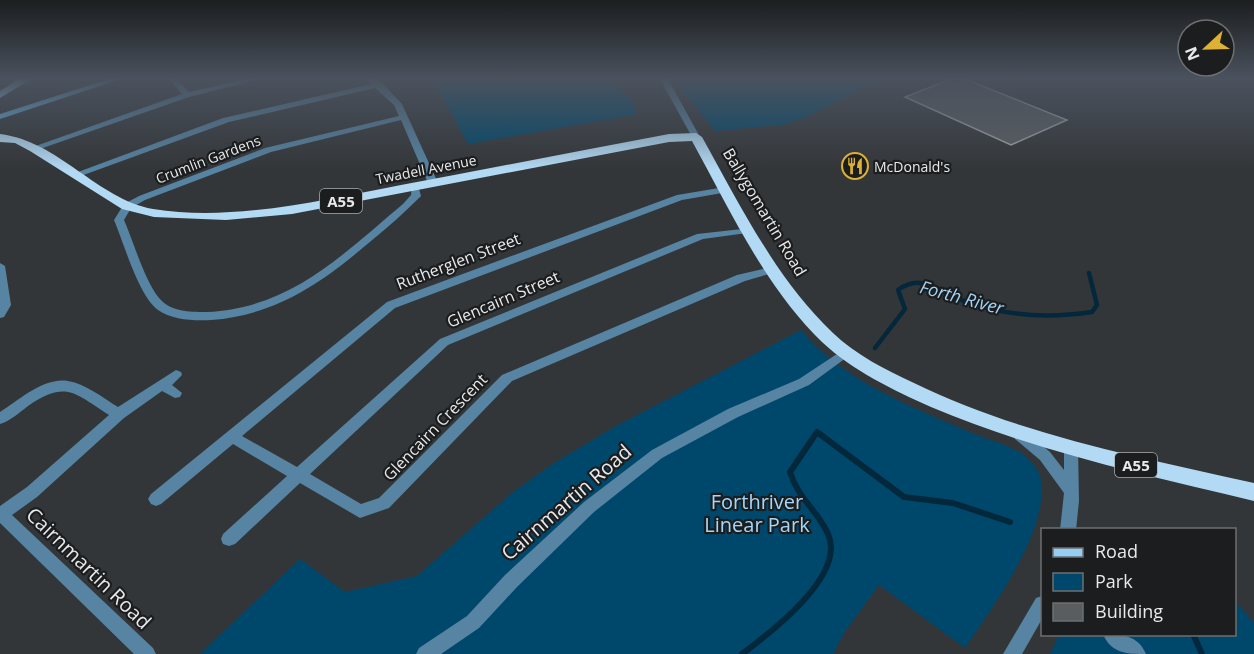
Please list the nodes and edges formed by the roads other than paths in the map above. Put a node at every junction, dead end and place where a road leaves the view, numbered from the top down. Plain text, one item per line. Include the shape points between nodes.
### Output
1 (24, 110) edge
2 (145, 110) edge
3 (273, 110) edge
4 (401, 110) edge
5 (681, 110) edge
6 (1, 117) edge
7 (405, 117) junction
8 (696, 137) junction
9 (0, 138) edge
10 (34, 148) junction
11 (75, 175) junction
12 (433, 183) junction
13 (415, 187) junction
14 (725, 190) junction
15 (127, 206) junction
16 (747, 230) junction
17 (0, 266) edge
18 (772, 270) junction
19 (0, 314) edge
20 (846, 352) junction
21 (176, 375) dead end
22 (162, 385) junction
23 (175, 393) dead end
24 (119, 414) junction
25 (0, 419) edge
26 (1019, 434) junction
27 (231, 436) junction
28 (1071, 448) junction
29 (299, 475) junction
30 (1071, 491) junction
31 (1254, 492) edge
32 (156, 500) dead end
33 (1, 514) edge
34 (1068, 528) edge
35 (229, 539) dead end
36 (1041, 606) edge
37 (1114, 636) edge
38 (147, 654) edge
39 (425, 654) edge
40 (1012, 654) edge
41 (1137, 654) edge

1 - 6 main road
2 - 10 street
3 - 11 street via 226,120
4 - 7 street
5 - 8 street, Ballygomartin Road
7 - 12 street
7 - 15 street, Crumlin Gardens via 268,150
8 - 12 highway, Twadell Avenue / A55 via 669,138
8 - 14 highway, Ballygomartin Road / A55
9 - 10 highway, Twadell Avenue / A55 via 18,140
10 - 11 highway, Twadell Avenue / A55
11 - 15 highway, Twadell Avenue / A55
12 - 13 highway, Twadell Avenue / A55
13 - 15 highway, Twadell Avenue / A55 via 262,214 185,216
13 - 15 street via 416,196 406,206 300,290 264,307 217,317 178,314 160,306 149,293 119,220
14 - 16 highway, Ballygomartin Road / A55
14 - 27 street, Rutherglen Street via 680,197 391,305
16 - 18 highway, Ballygomartin Road / A55
16 - 29 street, Glencairn Street via 701,236 444,342
17 - 19 street via 5,305
18 - 20 highway, Ballygomartin Road / A55 via 820,329
18 - 29 street, Glencairn Crescent via 741,278 507,378 384,503 360,511
20 - 26 highway, Ballygomartin Road / A55 via 908,388
20 - 39 street, Cairnmartin Road via 804,382 733,413 657,454 589,507 473,622
21 - 22 street
22 - 23 street
22 - 24 street
24 - 25 street via 69,386 42,392
24 - 33 street via 32,492
26 - 28 highway, Ballygomartin Road / A55
26 - 30 street via 1045,456
27 - 29 street, Glencairn Crescent
27 - 32 street, Rutherglen Street
28 - 30 street
28 - 31 highway, Ballygomartin Road / A55
29 - 35 street, Glencairn Street
30 - 34 street
33 - 38 street, Cairnmartin Road
36 - 40 street
37 - 41 street

